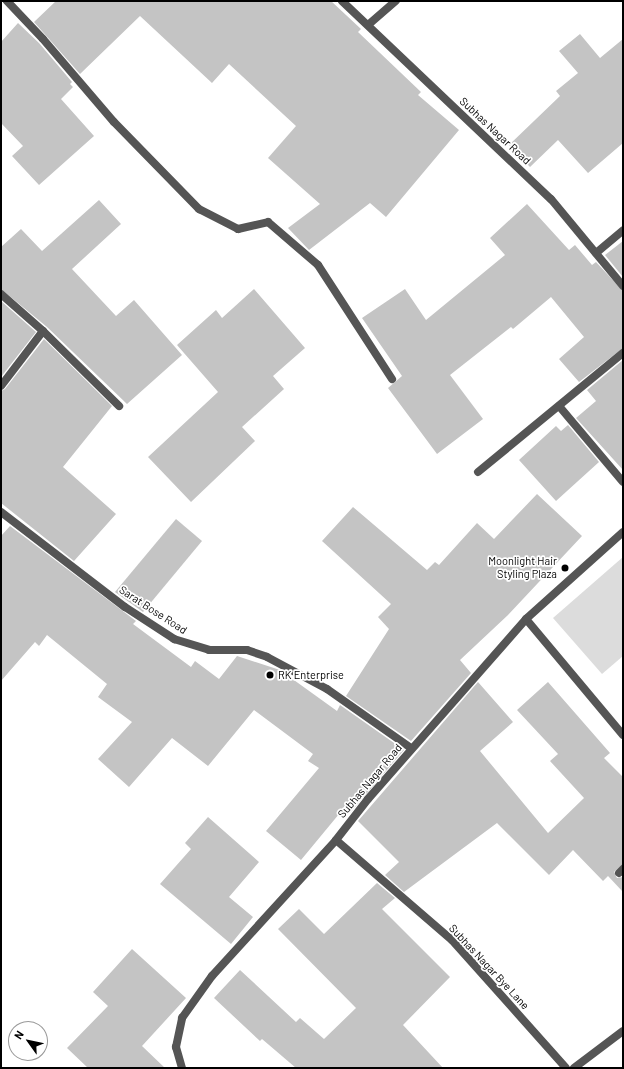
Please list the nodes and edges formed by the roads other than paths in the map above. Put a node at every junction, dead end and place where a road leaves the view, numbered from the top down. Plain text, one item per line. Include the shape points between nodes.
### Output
1 (7, 1) edge
2 (342, 1) edge
3 (396, 1) edge
4 (368, 25) junction
5 (623, 230) edge
6 (596, 253) junction
7 (623, 286) edge
8 (1, 294) edge
9 (43, 330) junction
10 (623, 353) edge
11 (392, 379) dead end
12 (1, 386) edge
13 (119, 406) dead end
14 (559, 406) junction
15 (478, 472) dead end
16 (623, 482) edge
17 (1, 512) edge
18 (623, 532) edge
19 (526, 619) junction
20 (623, 735) edge
21 (411, 748) junction
22 (336, 840) junction
23 (623, 1031) edge
24 (182, 1068) edge
25 (566, 1068) edge
26 (574, 1068) edge

1 - 11 street via 114,122 199,209 238,229 268,222 318,265
2 - 4 street, Subhas Nagar Road
3 - 4 street
4 - 6 street, Subhas Nagar Road via 551,199
5 - 6 street
6 - 7 street, Subhas Nagar Road
8 - 9 street
9 - 12 street
9 - 13 street
10 - 14 street
14 - 15 street
14 - 16 street
17 - 21 street, Sarat Bose Road via 125,607 174,639 191,647 208,650 246,650 267,657 327,689
18 - 19 street, Subhas Nagar Road
19 - 20 street
19 - 21 street, Subhas Nagar Road
21 - 22 street, Subhas Nagar Road
22 - 24 street, Subhas Nagar Road via 212,976 182,1018 176,1047
22 - 25 street, Subhas Nagar Bye Lane via 452,940
23 - 26 street

